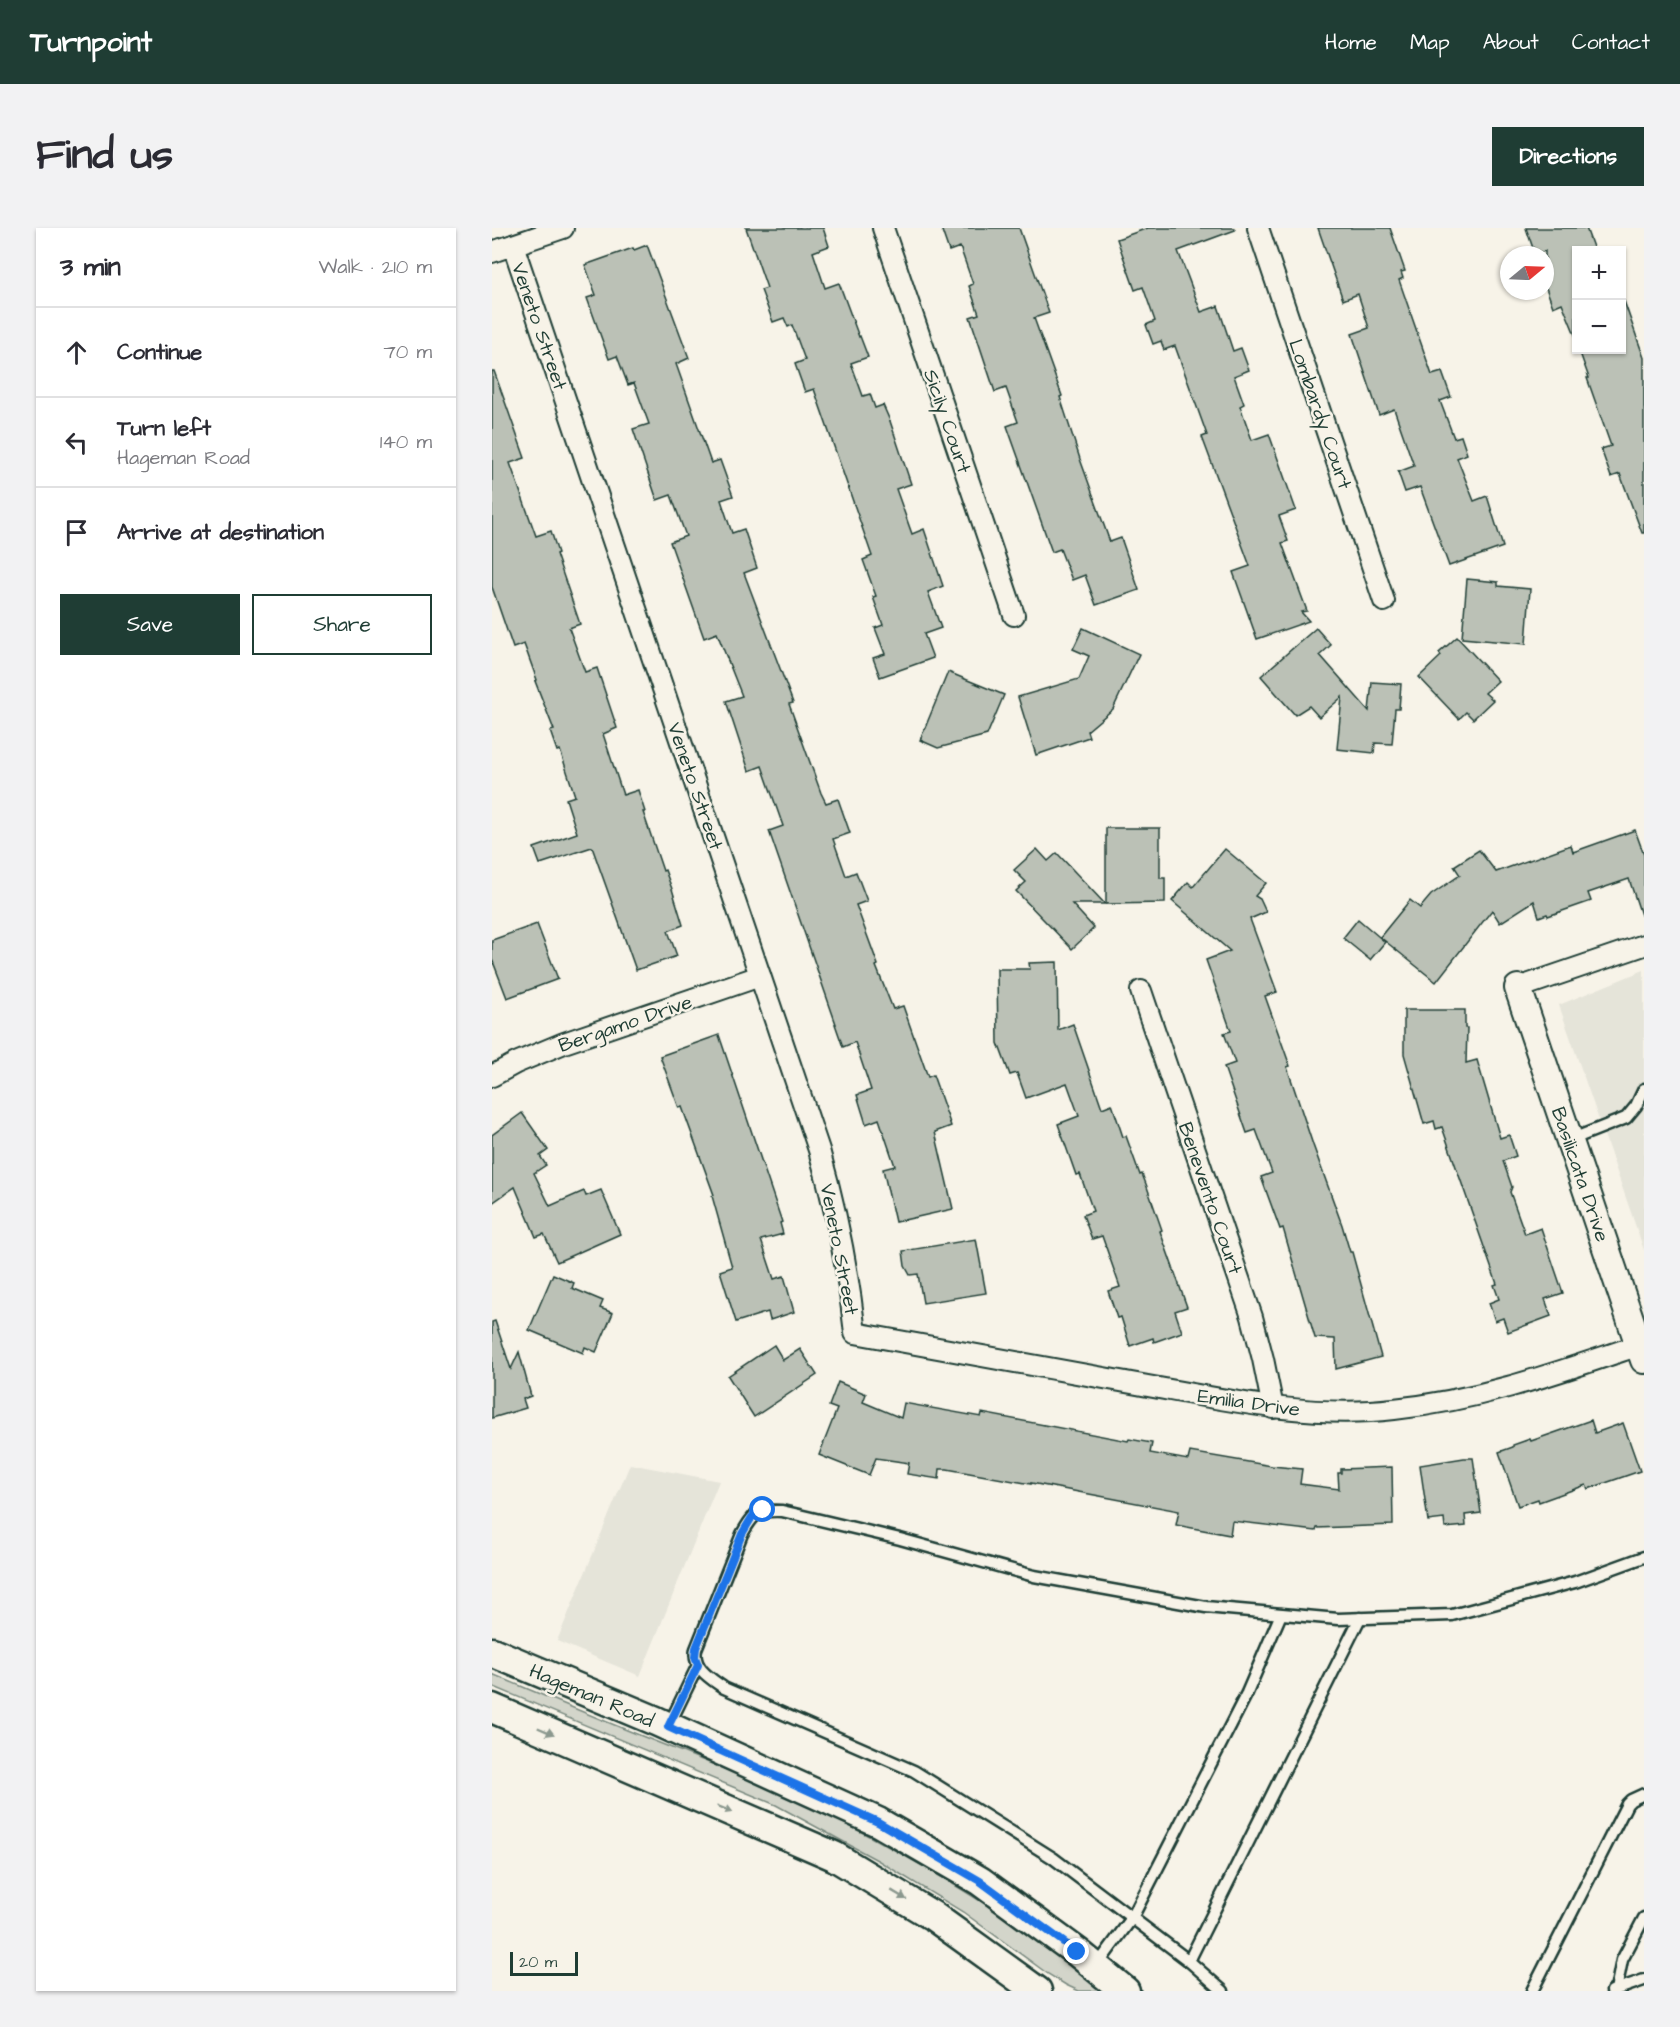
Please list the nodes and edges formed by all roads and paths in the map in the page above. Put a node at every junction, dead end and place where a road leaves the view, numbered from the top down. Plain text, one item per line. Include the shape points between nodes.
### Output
1 (563, 228) edge
2 (883, 228) edge
3 (1258, 228) edge
4 (513, 245) junction
5 (492, 252) edge
6 (1384, 601) dead end
7 (1014, 615) dead end
8 (1644, 945) edge
9 (760, 976) junction
10 (1518, 988) joint
11 (1141, 991) dead end
12 (492, 1076) edge
13 (1644, 1089) edge
14 (1569, 1140) junction
15 (855, 1333) joint
16 (1640, 1340) edge
17 (1273, 1408) junction
18 (1644, 1557) edge
19 (1281, 1614) junction
20 (1360, 1618) junction
21 (492, 1652) edge
22 (698, 1665) junction
23 (492, 1708) edge
24 (668, 1727) junction
25 (1644, 1794) edge
26 (1132, 1918) junction
27 (1644, 1918) edge
28 (1189, 1961) junction
29 (1096, 1967) junction
30 (1644, 1980) edge
31 (1614, 1990) edge
32 (1037, 1991) edge
33 (1125, 1991) edge
34 (1223, 1991) edge
35 (1532, 1991) edge

1 - 4 street
2 - 7 street, Sicily Court
3 - 6 street, Lombardy Court
4 - 5 street
4 - 9 street, Veneto Street
8 - 10 street
9 - 12 street, Bergamo Drive via 564,1043
9 - 15 street, Veneto Street via 836,1212
10 - 14 street, Basilicata Drive
11 - 17 street, Benevento Court via 1252,1317
13 - 14 lane via 1626,1118
14 - 16 street, Basilicata Drive
15 - 17 street, Emilia Drive
16 - 17 street, Emilia Drive via 1518,1385 1455,1401 1391,1410
18 - 20 lane via 1575,1582 1452,1615
19 - 20 lane
19 - 22 lane via 1206,1607 1034,1576 900,1539 763,1510 752,1517 742,1534 696,1648
19 - 26 lane via 1248,1693
20 - 28 lane
21 - 24 main road, Hageman Road
22 - 24 lane
22 - 26 lane via 724,1688 914,1771 1053,1858
23 -> 32 main road via 834,1856 933,1916
24 - 29 main road, Hageman Road via 878,1822 980,1881
25 - 35 lane via 1627,1803
26 - 28 lane
26 - 29 lane
27 - 31 lane via 1622,1960
28 - 34 lane
29 - 33 main road, Hageman Road
30 - 31 lane

